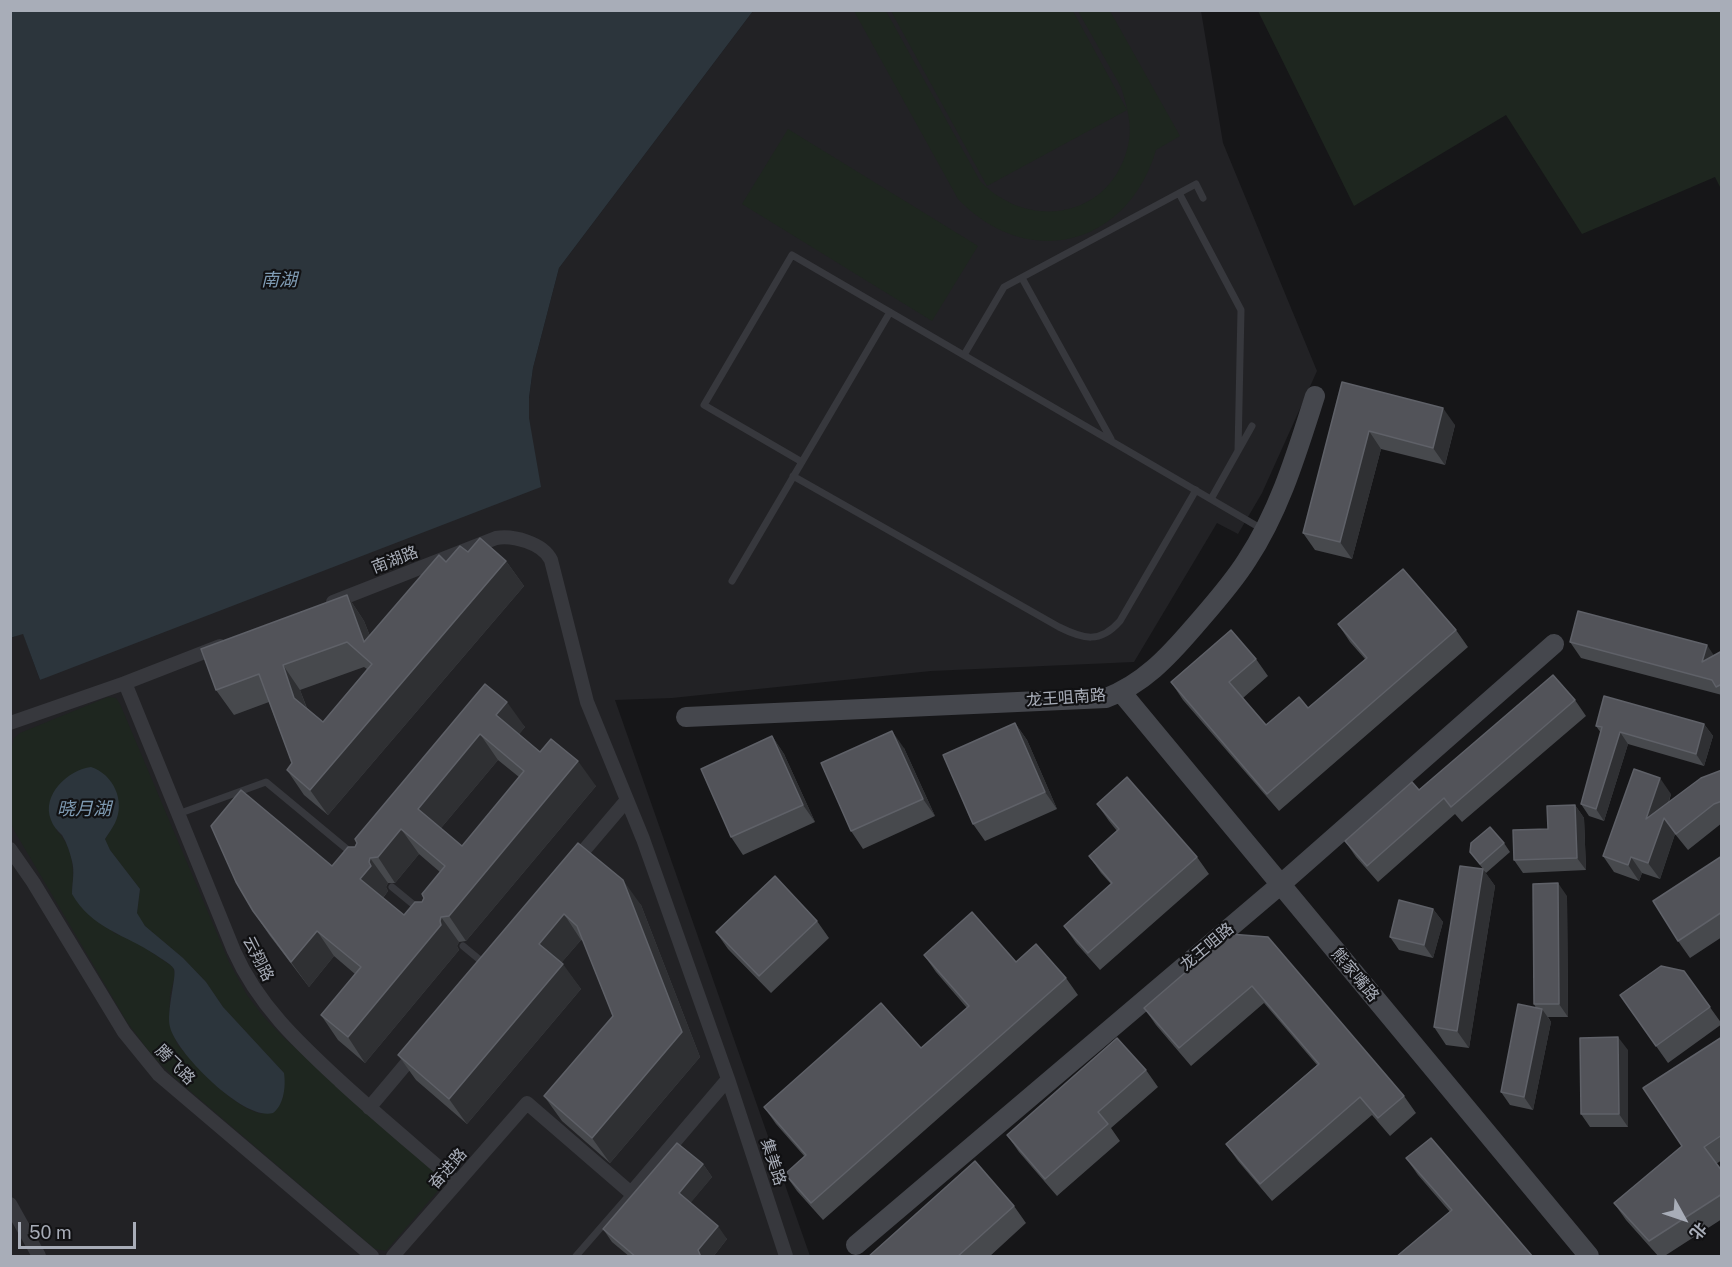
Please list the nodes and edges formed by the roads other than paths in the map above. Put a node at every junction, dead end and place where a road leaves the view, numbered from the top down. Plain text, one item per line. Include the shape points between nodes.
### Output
1 (1179, 193) junction
2 (1203, 198) dead end
3 (1022, 278) junction
4 (890, 312) junction
5 (964, 355) junction
6 (1315, 396) dead end
7 (1252, 426) dead end
8 (1112, 441) junction
9 (1238, 451) junction
10 (802, 462) junction
11 (793, 476) junction
12 (1196, 490) junction
13 (1211, 499) junction
14 (1265, 530) junction
15 (732, 581) dead end
16 (321, 606) edge
17 (234, 640) edge
18 (1554, 644) dead end
19 (125, 683) junction
20 (1121, 692) junction
21 (686, 717) dead end
22 (10, 723) edge
23 (626, 801) junction
24 (178, 814) junction
25 (10, 849) edge
26 (361, 861) edge
27 (564, 874) edge
28 (1280, 885) junction
29 (392, 887) dead end
30 (427, 916) edge
31 (463, 946) dead end
32 (488, 966) edge
33 (429, 1037) edge
34 (728, 1079) junction
35 (369, 1108) junction
36 (457, 1183) junction
37 (631, 1192) junction
38 (10, 1203) edge
39 (856, 1245) dead end
40 (39, 1257) edge
41 (372, 1257) edge
42 (393, 1257) edge
43 (576, 1257) edge
44 (786, 1257) edge
45 (1589, 1257) edge

1 - 2 lane via 1196,184
1 - 3 lane
1 - 9 lane via 1241,310
3 - 5 lane via 1004,287
3 - 8 lane
4 - 5 lane
4 - 10 lane
4 - 10 lane via 792,255 704,405
5 - 8 lane
6 - 14 street, 龙王咀南路
7 - 9 lane
8 - 12 lane
9 - 13 lane
10 - 11 lane
11 - 12 lane via 1059,627 1091,638 1107,633 1120,621
11 - 15 lane
12 - 13 lane
13 - 14 lane
14 - 20 street, 龙王咀南路 via 1229,586 1172,653
16 - 23 street, 南湖路 via 496,538 510,538 542,549 551,561 586,702
17 - 19 street
18 - 28 street, 龙王咀路
19 - 22 street
19 - 24 street, 云翔路
20 - 21 street, 龙王咀南路 via 1106,698
20 - 28 street, 熊家嘴路
23 - 27 street
23 - 34 street, 南湖路
24 - 26 lane via 266,782
24 - 35 street, 云翔路 via 252,986 284,1028
25 - 41 street, 腾飞路 via 124,1032 159,1074
28 - 39 street, 龙王咀路
28 - 45 street, 熊家嘴路
29 - 30 lane
31 - 32 lane
33 - 35 street
34 - 37 street
34 - 44 street, 集美路
35 - 36 street, 云翔路
36 - 37 street, 奋进路 via 527,1103
36 - 42 street, 奋进路
37 - 43 lane
38 - 40 street

